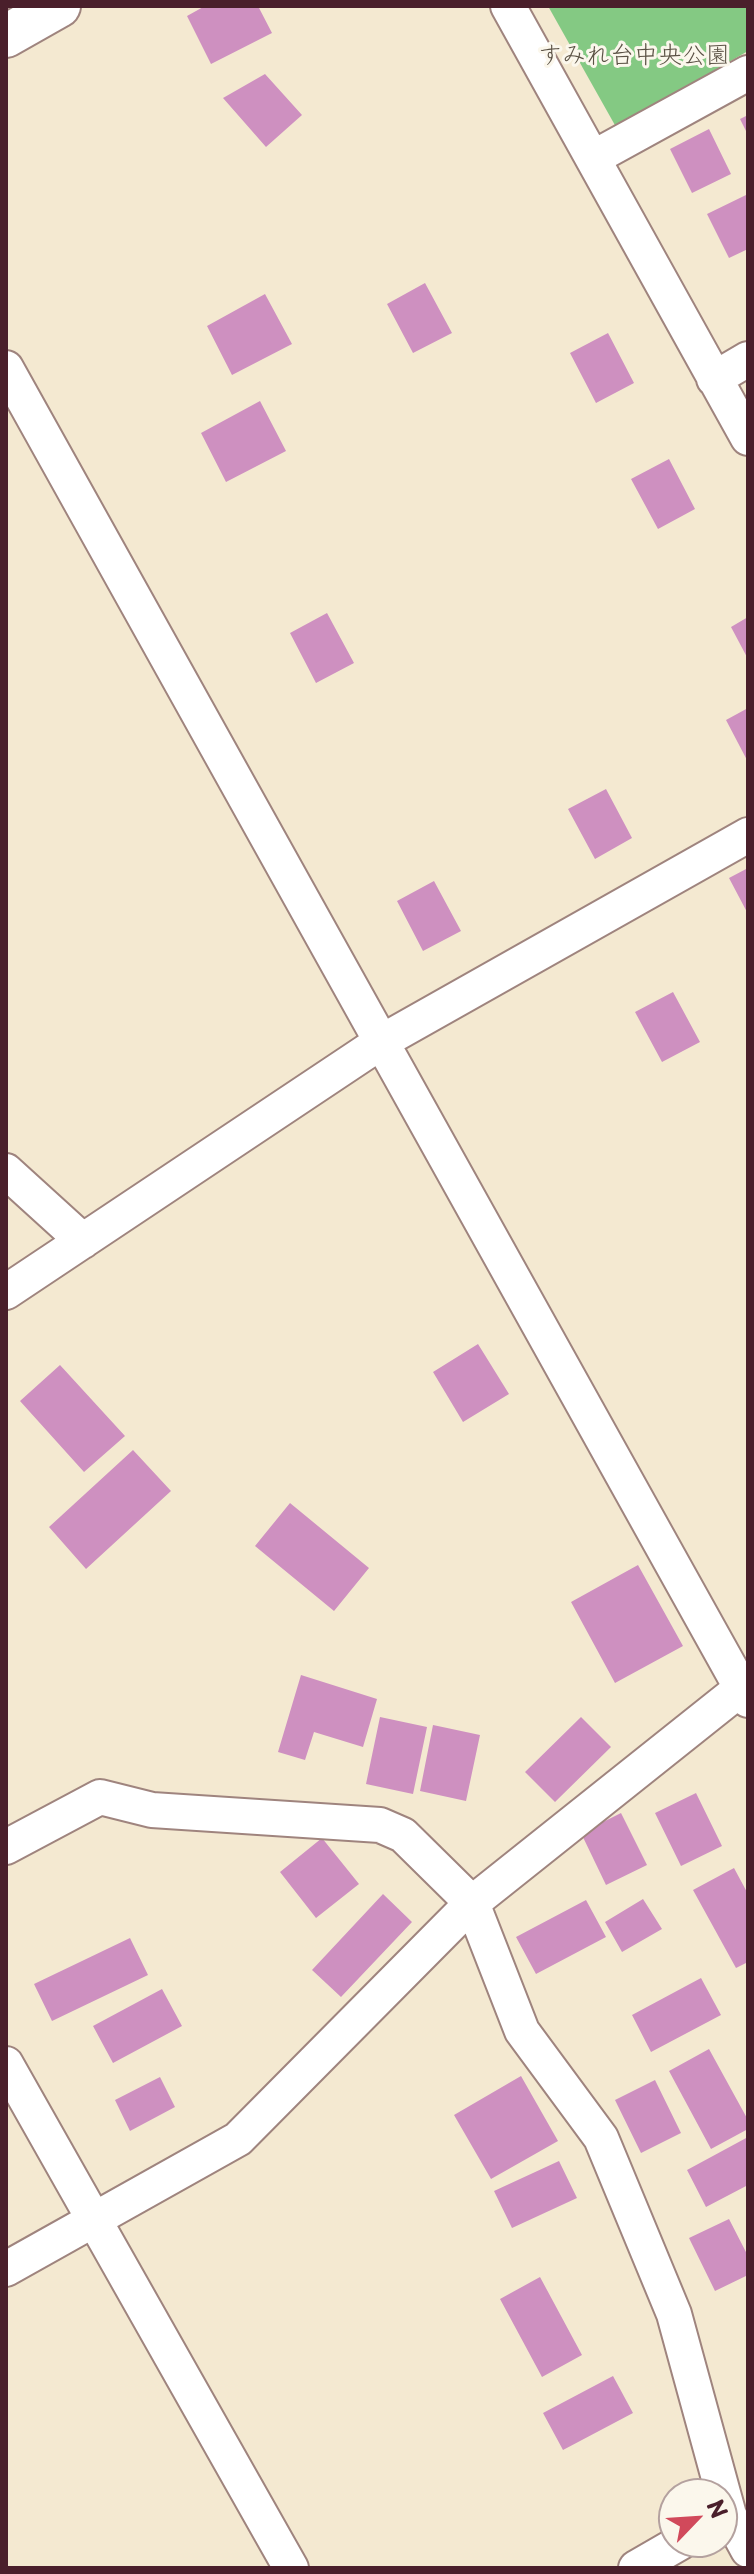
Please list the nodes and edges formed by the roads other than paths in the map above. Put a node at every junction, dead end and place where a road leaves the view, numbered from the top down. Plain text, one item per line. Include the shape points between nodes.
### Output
1 (59, 6) edge
2 (508, 6) edge
3 (6, 36) edge
4 (748, 73) edge
5 (593, 158) junction
6 (748, 359) edge
7 (6, 368) edge
8 (714, 379) junction
9 (748, 438) edge
10 (748, 835) edge
11 (381, 1042) junction
12 (6, 1171) edge
13 (83, 1241) junction
14 (6, 1292) edge
15 (746, 1690) edge
16 (6, 1847) edge
17 (472, 1903) junction
18 (6, 2064) edge
19 (93, 2221) junction
20 (6, 2269) edge
21 (723, 2478) edge
22 (738, 2525) edge
23 (748, 2550) edge
24 (658, 2555) edge
25 (291, 2568) edge
26 (636, 2568) edge

1 - 3 street
2 - 5 street
4 - 5 street
5 - 8 street
6 - 8 street
7 - 11 street
8 - 9 street
10 - 11 street
11 - 13 street
11 - 15 street
12 - 13 street
13 - 14 street
15 - 17 street
16 - 17 street via 100,1797 152,1810 380,1825 403,1835
17 - 19 street via 238,2139
17 - 21 street via 522,2031 601,2138 674,2314
18 - 19 street
19 - 20 street
19 - 25 street
22 - 23 street
24 - 26 street

